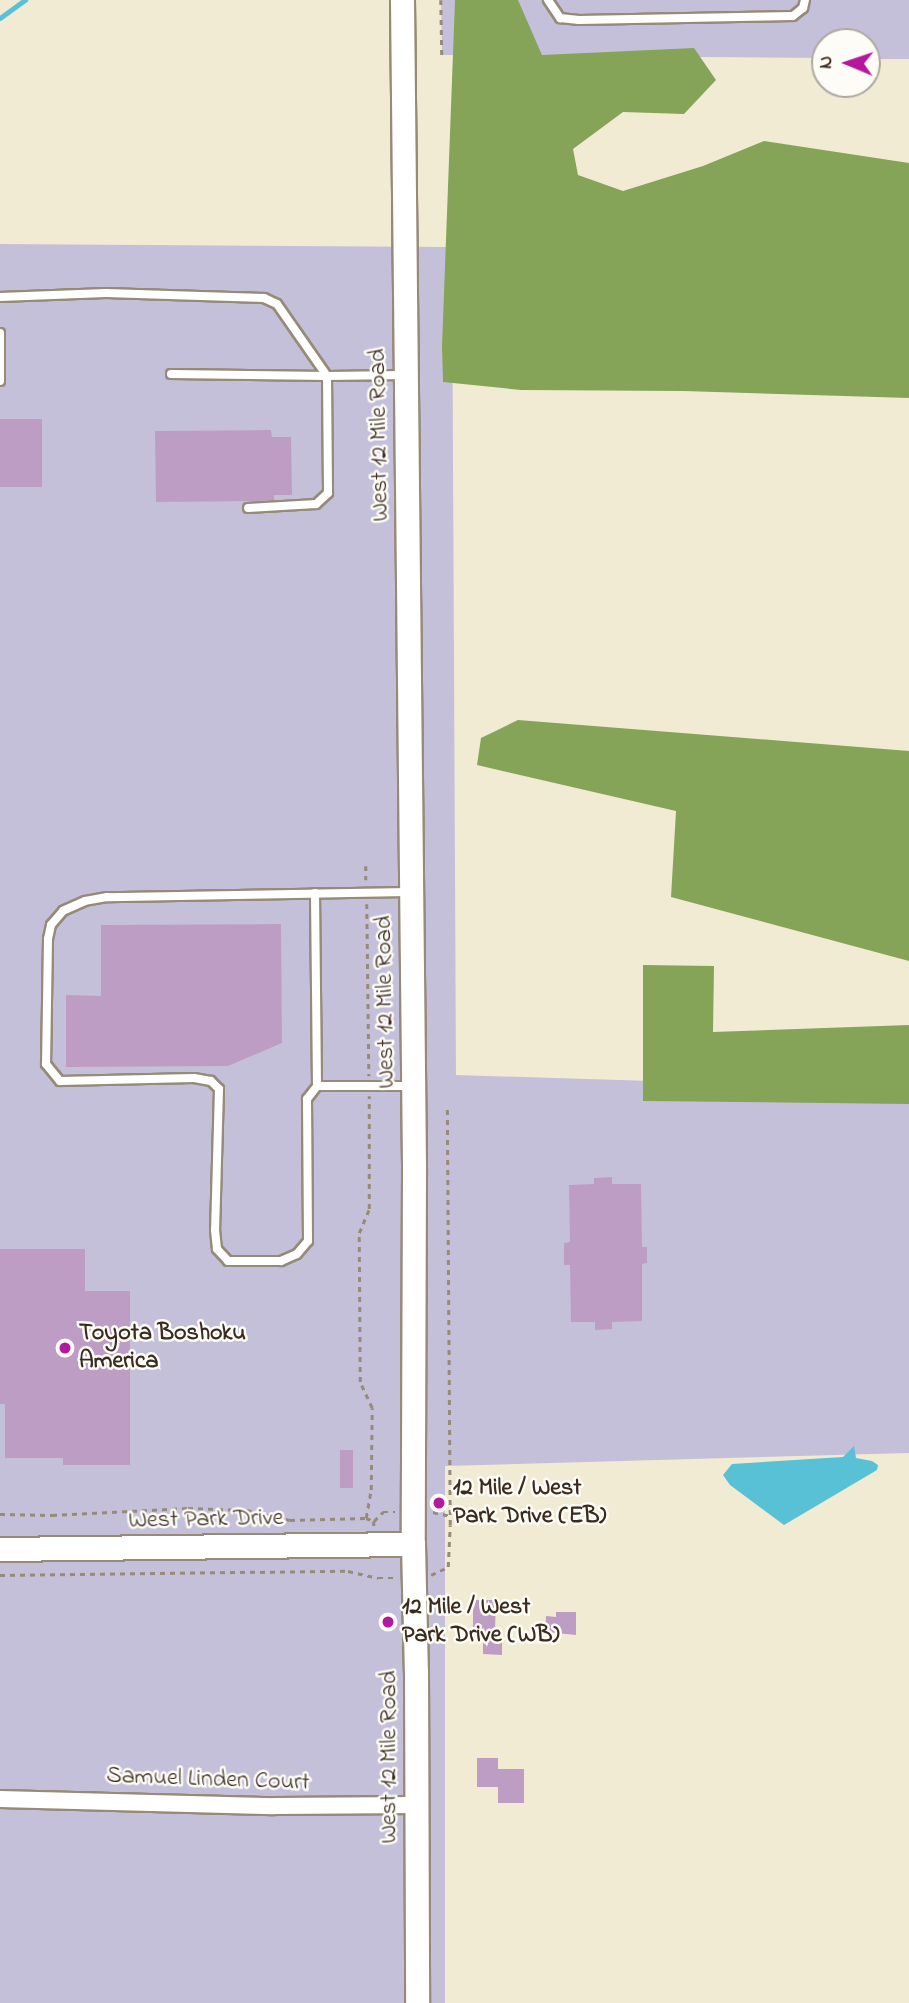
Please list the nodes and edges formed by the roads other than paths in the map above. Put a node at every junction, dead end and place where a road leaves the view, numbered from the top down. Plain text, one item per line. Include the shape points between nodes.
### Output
1 (402, 0) edge
2 (548, 0) edge
3 (805, 0) edge
4 (0, 298) edge
5 (0, 333) edge
6 (171, 374) dead end
7 (405, 375) junction
8 (327, 376) junction
9 (0, 380) edge
10 (248, 508) dead end
11 (411, 892) junction
12 (316, 893) junction
13 (317, 1086) junction
14 (413, 1086) junction
15 (413, 1544) junction
16 (0, 1549) edge
17 (0, 1799) edge
18 (415, 1805) junction
19 (417, 2003) edge

1 - 7 main road, West 12 Mile Road
2 - 3 lane via 560,18 579,20 793,16
4 - 8 lane via 106,293 264,298 276,304
5 - 9 lane
6 - 8 lane
7 - 8 lane
7 - 11 main road, West 12 Mile Road
8 - 10 lane via 328,493 316,504
11 - 12 lane
11 - 14 main road, West 12 Mile Road
12 - 13 lane
12 - 13 lane via 107,897 63,911 51,925 48,939 46,1064 60,1081 194,1078 211,1081 219,1089 215,1230 217,1250 228,1261 281,1261 297,1254 308,1241 307,1099
13 - 14 lane
14 - 15 main road, West 12 Mile Road
15 - 16 main road, West Park Drive
15 - 18 main road, West 12 Mile Road
17 - 18 street, Samuel Linden Court
18 - 19 main road, West 12 Mile Road

